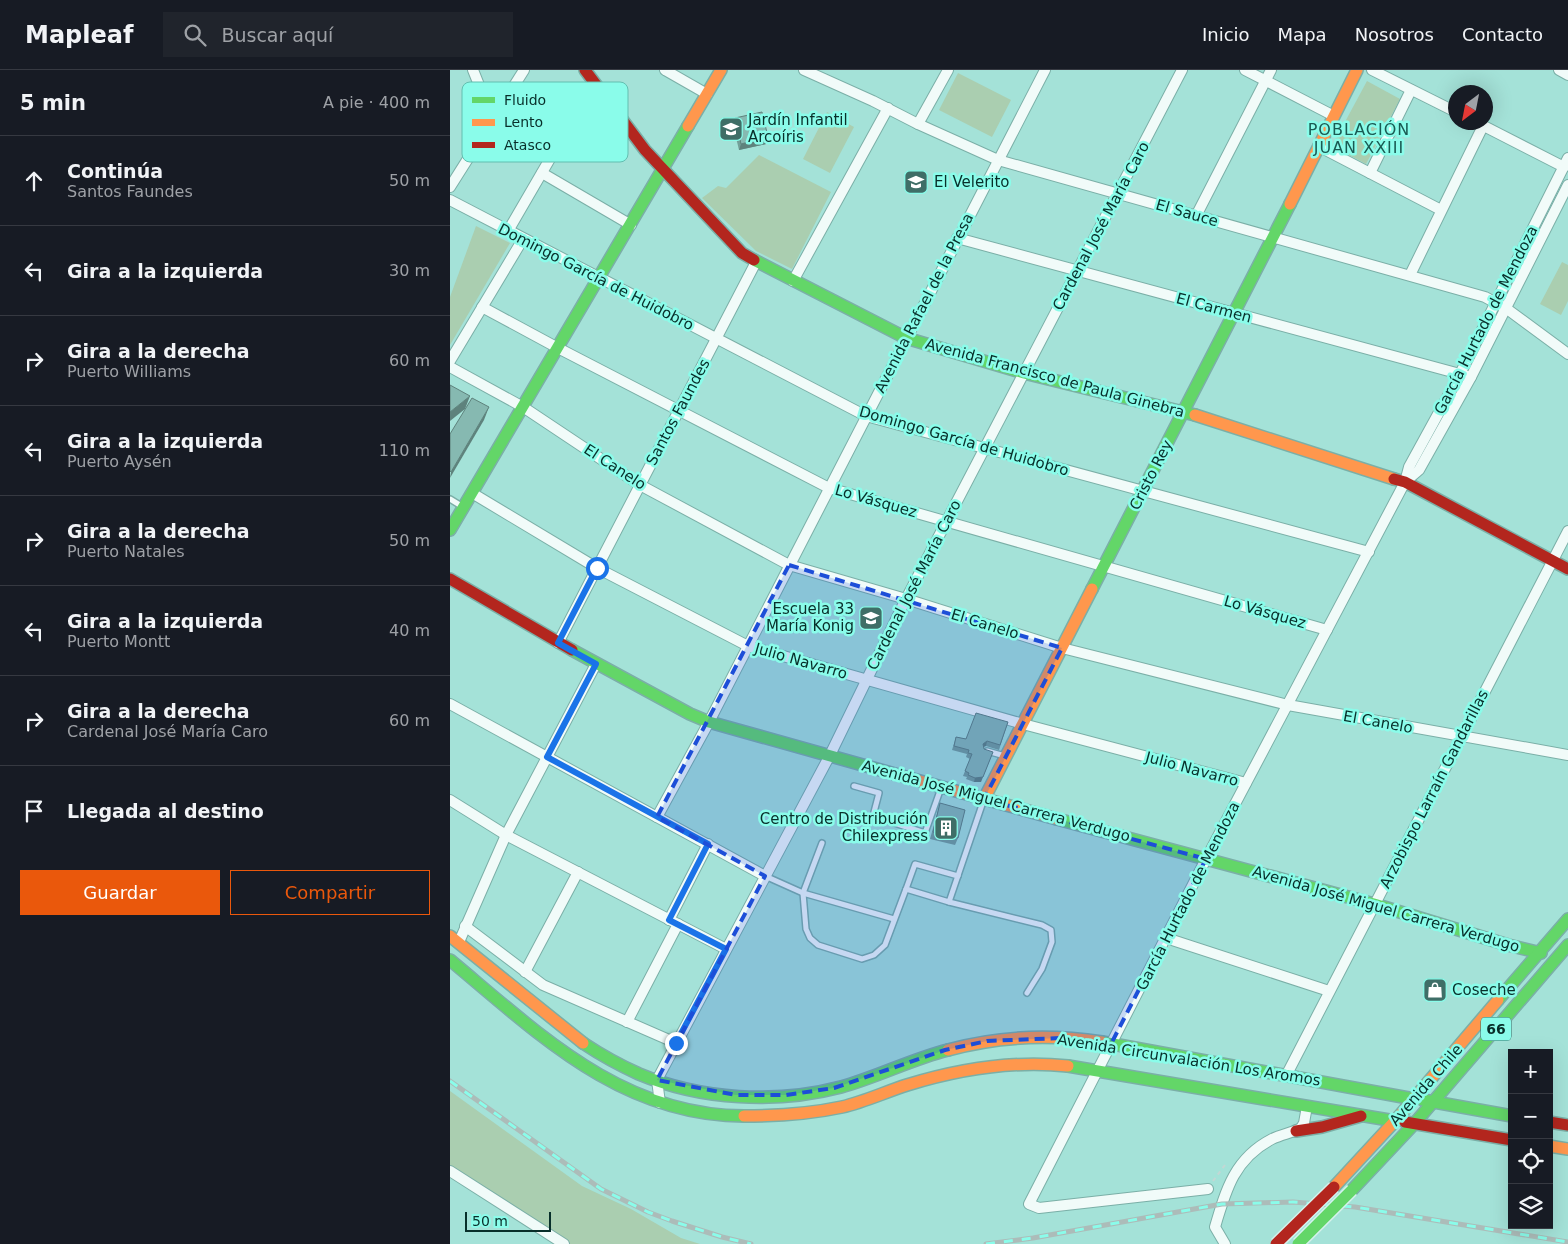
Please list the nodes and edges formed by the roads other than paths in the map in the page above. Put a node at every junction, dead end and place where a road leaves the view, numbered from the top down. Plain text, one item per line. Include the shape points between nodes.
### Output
1 (473, 70) edge
2 (524, 70) edge
3 (586, 70) edge
4 (664, 70) edge
5 (721, 70) edge
6 (804, 70) edge
7 (948, 70) edge
8 (1045, 70) edge
9 (1182, 70) edge
10 (1246, 70) edge
11 (1271, 70) edge
12 (1358, 70) edge
13 (1372, 70) edge
14 (1559, 70) edge
15 (1568, 75) edge
16 (1265, 80) junction
17 (478, 82) edge
18 (517, 82) edge
19 (593, 82) edge
20 (1411, 90) junction
21 (708, 94) junction
22 (888, 108) junction
23 (1448, 108) edge
24 (1334, 116) junction
25 (918, 124) junction
26 (628, 126) edge
27 (1476, 130) edge
28 (1493, 130) edge
29 (1318, 146) junction
30 (998, 160) junction
31 (466, 162) edge
32 (548, 162) edge
33 (1566, 162) edge
34 (663, 170) junction
35 (542, 173) junction
36 (1370, 173) junction
37 (1568, 185) edge
38 (450, 186) edge
39 (1118, 194) junction
40 (450, 200) edge
41 (1441, 210) junction
42 (1196, 216) junction
43 (631, 225) junction
44 (508, 231) junction
45 (1272, 237) junction
46 (522, 238) junction
47 (958, 238) junction
48 (756, 262) junction
49 (1078, 270) junction
50 (1410, 275) junction
51 (599, 278) junction
52 (793, 281) junction
53 (1495, 302) junction
54 (482, 307) junction
55 (1506, 309) junction
56 (1235, 313) junction
57 (906, 338) junction
58 (716, 339) junction
59 (558, 348) junction
60 (1566, 349) edge
61 (450, 361) edge
62 (450, 367) edge
63 (1024, 373) junction
64 (1460, 374) junction
65 (1470, 377) junction
66 (523, 407) junction
67 (679, 410) junction
68 (1184, 412) junction
69 (866, 416) junction
70 (985, 448) junction
71 (1405, 482) junction
72 (640, 484) junction
73 (829, 488) junction
74 (1143, 491) junction
75 (472, 493) junction
76 (450, 500) edge
77 (463, 508) junction
78 (946, 522) junction
79 (450, 530) edge
80 (1568, 531) edge
81 (1369, 552) junction
82 (1553, 561) junction
83 (789, 565) junction
84 (1104, 566) junction
85 (597, 568) junction
86 (1568, 569) edge
87 (450, 579) edge
88 (906, 599) junction
89 (1328, 630) junction
90 (558, 643) junction
91 (748, 646) junction
92 (1062, 648) junction
93 (596, 664) junction
94 (866, 679) junction
95 (450, 704) edge
96 (1288, 705) junction
97 (708, 722) junction
98 (1023, 724) junction
99 (1460, 737) junction
100 (985, 750) edge
101 (830, 755) junction
102 (1568, 755) edge
103 (1006, 756) junction
104 (547, 757) junction
105 (1246, 783) junction
106 (854, 786) dead end
107 (941, 788) junction
108 (984, 799) junction
109 (450, 800) edge
110 (657, 817) junction
111 (506, 835) junction
112 (822, 843) dead end
113 (708, 844) junction
114 (1206, 859) junction
115 (578, 872) junction
116 (765, 876) junction
117 (958, 876) junction
118 (906, 889) junction
119 (802, 892) junction
120 (949, 902) junction
121 (1374, 904) junction
122 (894, 919) junction
123 (1568, 919) edge
124 (674, 922) junction
125 (465, 926) junction
126 (1166, 938) junction
127 (454, 939) edge
128 (1568, 945) edge
129 (1524, 948) junction
130 (726, 949) junction
131 (1541, 953) junction
132 (1564, 957) edge
133 (450, 960) edge
134 (1527, 968) junction
135 (526, 972) junction
136 (1330, 991) junction
137 (1027, 993) dead end
138 (627, 1022) junction
139 (676, 1043) junction
140 (1111, 1044) junction
141 (1097, 1071) junction
142 (1287, 1074) junction
143 (657, 1080) junction
144 (1414, 1099) junction
145 (1432, 1102) junction
146 (660, 1103) junction
147 (1308, 1106) junction
148 (1362, 1115) junction
149 (1508, 1115) edge
150 (1395, 1120) junction
151 (1553, 1123) edge
152 (1414, 1124) junction
153 (1568, 1125) edge
154 (1296, 1131) junction
155 (1508, 1139) edge
156 (1553, 1147) edge
157 (1568, 1149) edge
158 (450, 1171) edge
159 (1208, 1189) dead end
160 (1221, 1242) edge
161 (564, 1244) edge
162 (1276, 1244) edge
163 (1298, 1244) edge

1 - 17 street
2 - 18 street
3 - 19 main road, Avenida Francisco de Paula Ginebra
4 - 21 street
5 - 21 main road
6 - 22 street, El Sauce
7 - 25 street
8 - 30 street, Avenida Rafael de la Presa
9 - 39 street, Cardenal José María Caro
10 - 16 street
11 - 16 street
12 - 24 main road, Cristo Rey
13 - 20 street
14 - 15 street
16 - 24 street
16 - 42 street
20 - 23 street
20 - 36 street
21 - 34 main road
22 - 25 street, El Sauce
22 - 52 street
24 - 29 main road, Cristo Rey
25 - 30 street, El Sauce
26 - 34 main road, Avenida Francisco de Paula Ginebra
27 - 41 street
28 - 33 street
29 - 36 street
29 - 45 main road, Cristo Rey
30 - 39 street, El Sauce
30 - 47 street, Avenida Rafael de la Presa
31 - 38 street
32 - 35 street
33 - 53 street, García Hurtado de Mendoza
34 - 43 main road
34 - 48 main road, Avenida Francisco de Paula Ginebra via 732,243
35 - 43 street
35 - 44 street
36 - 41 street
37 - 55 street, García Hurtado de Mendoza
39 - 42 street, El Sauce
39 - 49 street, Cardenal José María Caro
40 - 44 street, Domingo García de Huidobro
41 - 50 street
42 - 45 street, El Sauce
43 - 51 main road
44 - 46 street, Domingo García de Huidobro
45 - 50 street, El Sauce
45 - 56 main road, Cristo Rey
46 - 51 street, Domingo García de Huidobro
46 - 54 street
47 - 49 street, El Carmen
47 - 57 street, Avenida Rafael de la Presa
48 - 52 main road, Avenida Francisco de Paula Ginebra
48 - 58 street, Santos Faundes
49 - 56 street, El Carmen
49 - 63 street, Cardenal José María Caro
50 - 53 street, El Sauce via 1475,293
51 - 58 street, Domingo García de Huidobro
51 - 59 main road
52 - 57 main road, Avenida Francisco de Paula Ginebra
53 - 55 street, El Sauce
53 - 64 street, García Hurtado de Mendoza
54 - 59 street, Lo Vásquez
54 - 61 street
55 - 60 street, El Sauce
55 - 65 street, García Hurtado de Mendoza
56 - 64 street, El Carmen
56 - 68 main road, Cristo Rey
57 - 63 main road, Avenida Francisco de Paula Ginebra
57 - 69 street, Avenida Rafael de la Presa
58 - 67 street, Santos Faundes
58 - 69 street, Domingo García de Huidobro
59 - 66 main road
59 - 67 street, Lo Vásquez
62 - 66 street, El Canelo
63 - 68 main road, Avenida Francisco de Paula Ginebra
63 - 70 street, Cardenal José María Caro
64 - 65 street, El Carmen
64 - 71 street, García Hurtado de Mendoza via 1409,467
65 - 71 street, García Hurtado de Mendoza via 1419,470
66 - 72 street, El Canelo
66 - 75 main road
67 - 72 street, Santos Faundes
67 - 73 street, Lo Vásquez
68 - 71 main road, Avenida Francisco de Paula Ginebra
68 - 74 main road, Cristo Rey
69 - 70 street, Domingo García de Huidobro
69 - 73 street, Avenida Rafael de la Presa
70 - 74 street, Domingo García de Huidobro
70 - 78 street, Cardenal José María Caro
71 - 81 street, García Hurtado de Mendoza
71 - 82 main road, Avenida Francisco de Paula Ginebra
72 - 83 street, El Canelo
72 - 85 street, Santos Faundes
73 - 78 street, Lo Vásquez
73 - 83 street, Avenida Rafael de la Presa
74 - 81 street, Domingo García de Huidobro
74 - 84 main road, Cristo Rey
75 - 77 main road
75 - 85 street, Julio Navarro
76 - 77 lane
77 - 79 main road
78 - 84 street, Lo Vásquez
78 - 88 street, Cardenal José María Caro
80 - 82 street, Arzobispo Larraín Gandarillas
81 - 89 street, García Hurtado de Mendoza
82 - 86 main road, Avenida Francisco de Paula Ginebra
82 - 99 street, Arzobispo Larraín Gandarillas
83 - 88 street, El Canelo
83 - 91 street, Avenida Rafael de la Presa
84 - 89 street, Lo Vásquez
84 - 92 main road, Cristo Rey
85 - 90 street, Santos Faundes
85 - 91 street, Julio Navarro
87 - 90 main road, Avenida José Miguel Carrera Verdugo
88 - 92 street, El Canelo
88 - 94 street, Cardenal José María Caro
89 - 96 street, García Hurtado de Mendoza
90 - 93 main road, Avenida José Miguel Carrera Verdugo
91 - 94 street, Julio Navarro
91 - 97 street, Avenida Rafael de la Presa
92 - 96 street, El Canelo
92 - 98 main road, Cristo Rey
93 - 97 main road, Avenida José Miguel Carrera Verdugo
93 - 104 street
94 - 98 street, Julio Navarro
94 - 101 street, Cardenal José María Caro
95 - 104 street
96 - 99 street, El Canelo
96 - 105 street, García Hurtado de Mendoza
97 - 101 main road, Avenida José Miguel Carrera Verdugo
97 - 110 street, Avenida Rafael de la Presa
98 - 103 main road, Cristo Rey
98 - 105 street, Julio Navarro
99 - 102 street, El Canelo
99 - 121 street, Arzobispo Larraín Gandarillas
100 - 103 lane
101 - 107 main road, Avenida José Miguel Carrera Verdugo
101 - 116 street, Cardenal José María Caro
103 - 108 main road, Cristo Rey
104 - 110 street
104 - 111 street
105 - 114 street, García Hurtado de Mendoza
106 - 107 lane via 879,793 873,816 925,833
107 - 108 main road, Avenida José Miguel Carrera Verdugo
108 - 114 main road, Avenida José Miguel Carrera Verdugo
108 - 117 lane
109 - 111 street
110 - 113 street
111 - 115 street
111 - 125 street
112 - 119 lane
113 - 116 street
113 - 124 street
114 - 121 main road, Avenida José Miguel Carrera Verdugo
114 - 126 street, García Hurtado de Mendoza
115 - 124 street
115 - 135 street
116 - 119 lane
116 - 130 street, Cardenal José María Caro
117 - 118 lane via 915,864
117 - 120 lane
118 - 120 lane
118 - 122 lane
119 - 122 lane
119 - 122 lane via 810,938 818,945 862,959 885,945
120 - 137 lane via 1042,925 1050,930 1052,942 1042,969
121 - 129 main road, Avenida José Miguel Carrera Verdugo
121 - 136 street, Arzobispo Larraín Gandarillas
123 - 131 main road, Avenida Chile / 66
124 - 130 street
124 - 138 street
125 - 127 street
125 - 135 street
126 - 136 street
126 - 140 street, García Hurtado de Mendoza
127 - 143 main road, Avenida Circunvalación Los Aromos via 584,1045 619,1065
128 - 132 main road, Avenida Chile / 66
129 - 131 main road, Avenida José Miguel Carrera Verdugo
129 - 134 main road
130 - 139 street, Cardenal José María Caro
131 - 132 street, Avenida José Miguel Carrera Verdugo
131 - 134 main road, Avenida Chile / 66
132 - 145 main road, Avenida Chile / 66
133 - 146 main road, Avenida Circunvalación Los Aromos via 530,1028 580,1065 619,1087
134 - 144 main road, Avenida Chile / 66
135 - 138 street via 543,985
136 - 142 street, Arzobispo Larraín Gandarillas
138 - 139 street
139 - 143 street, Cardenal José María Caro
140 - 141 street, García Hurtado de Mendoza
140 - 142 main road, Avenida Circunvalación Los Aromos
140 - 143 main road, Avenida Circunvalación Los Aromos via 1061,1038 987,1041 925,1057 858,1082 786,1095 716,1094
141 - 146 main road, Avenida Circunvalación Los Aromos via 1043,1064 981,1067 940,1076 847,1105 794,1115 724,1116
141 - 147 main road, Avenida Circunvalación Los Aromos
141 - 159 street, García Hurtado de Mendoza via 1029,1204 1040,1208
142 - 144 main road, Avenida Circunvalación Los Aromos
143 - 146 street
144 - 145 main road, Avenida Circunvalación Los Aromos
144 - 150 main road, Avenida Chile / 66
145 - 149 main road, Avenida Circunvalación Los Aromos
145 - 152 main road, Avenida Chile / 66
147 - 148 main road, Avenida Circunvalación Los Aromos
147 - 154 street via 1304,1123
148 - 150 main road, Avenida Circunvalación Los Aromos
148 - 154 main road
150 - 152 main road, Avenida Circunvalación Los Aromos
150 - 162 main road, Avenida Chile / 66, bridge
151 - 153 main road
152 - 155 main road, Avenida Circunvalación Los Aromos
152 - 163 main road, Avenida Chile / 66, bridge
154 - 160 street via 1263,1145 1237,1170 1215,1227
156 - 157 main road
158 - 161 street

